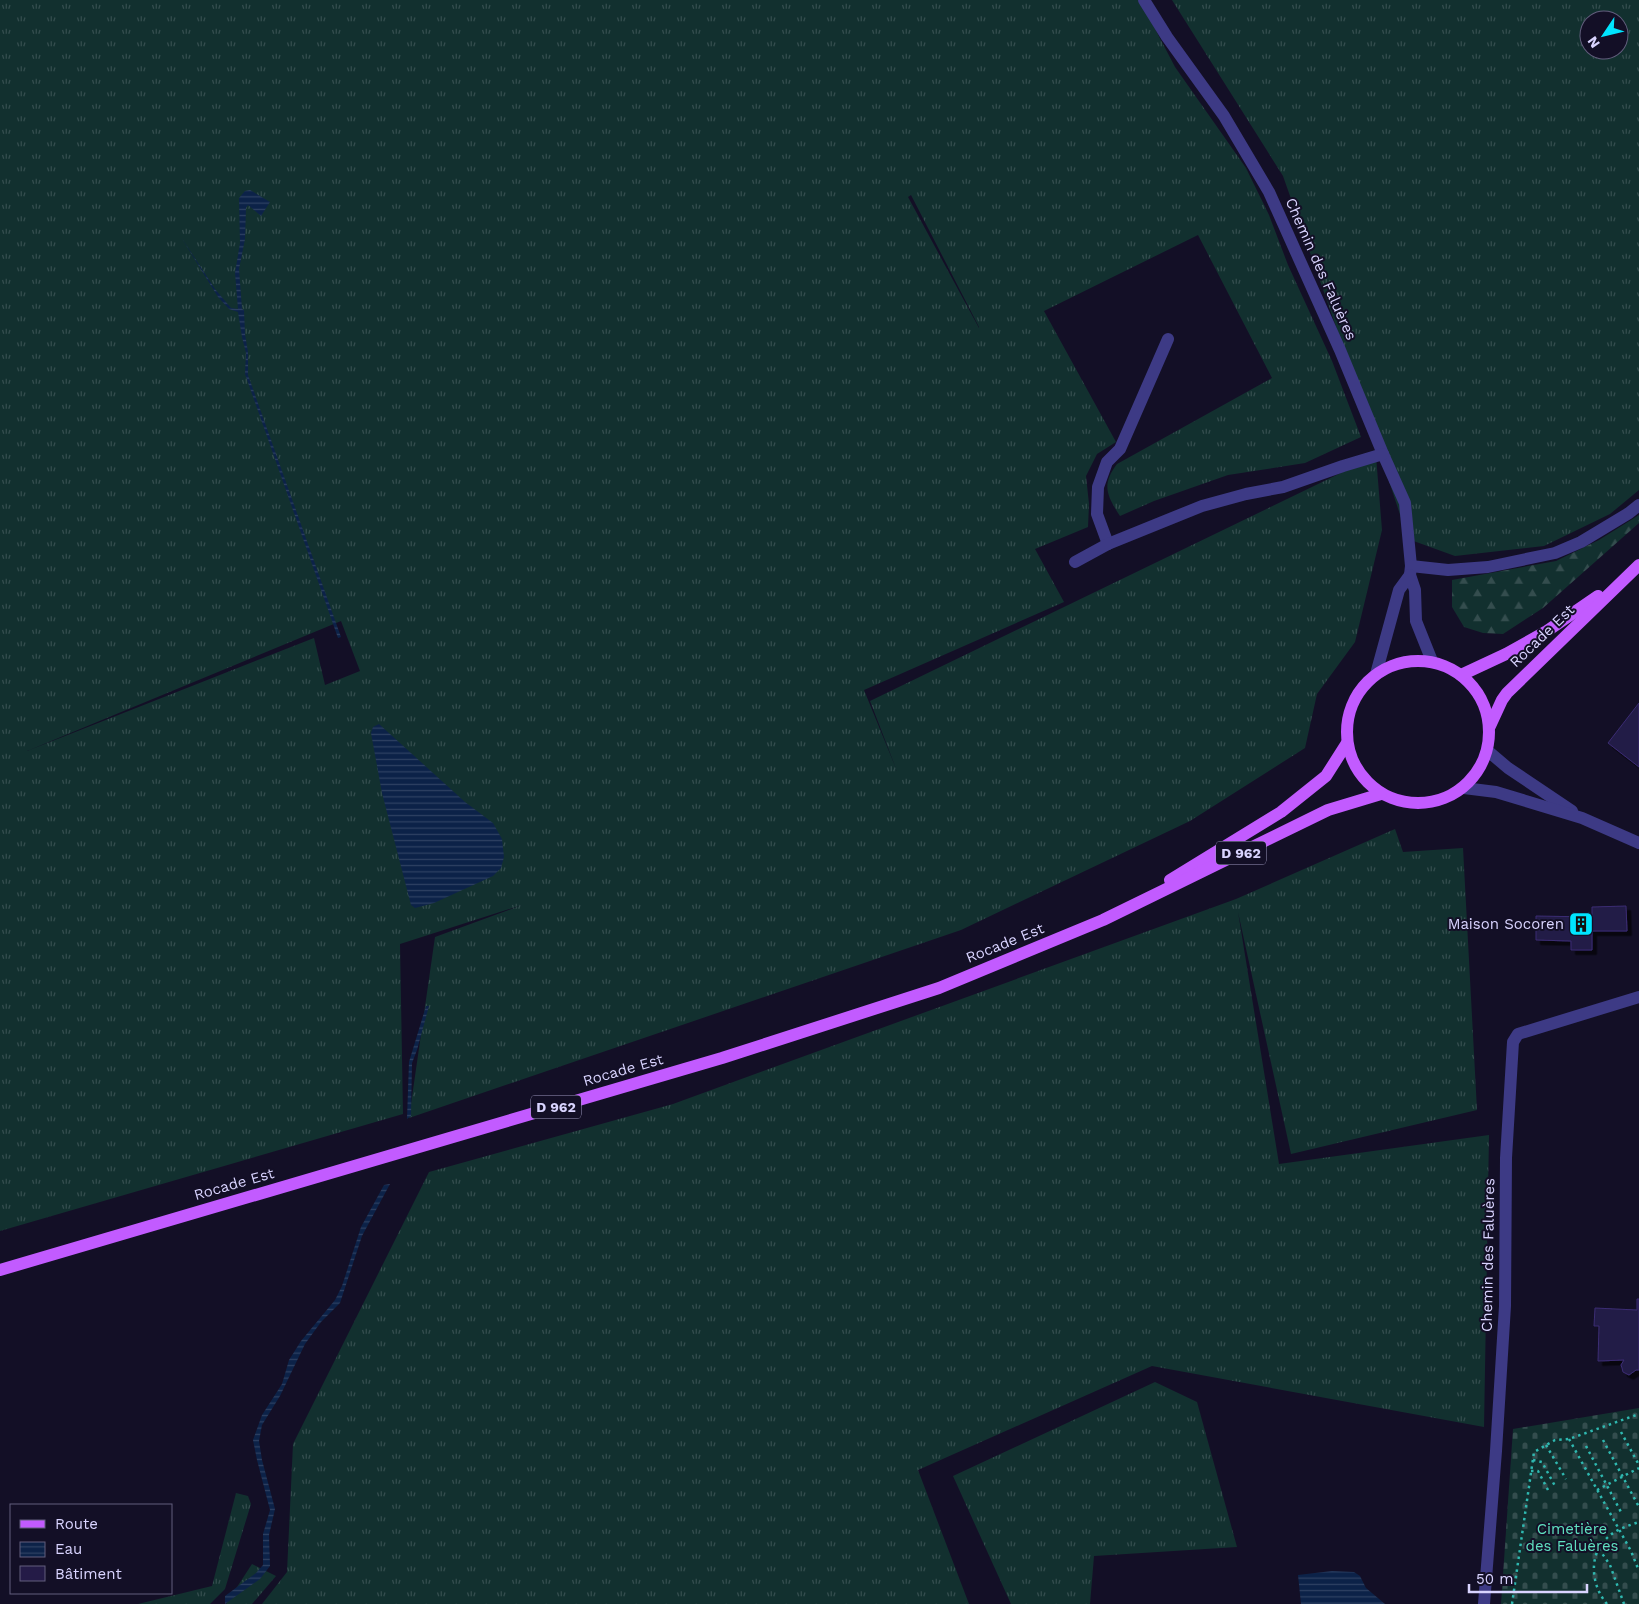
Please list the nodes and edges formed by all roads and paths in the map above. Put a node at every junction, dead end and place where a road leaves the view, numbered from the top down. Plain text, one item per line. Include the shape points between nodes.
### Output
1 (1144, 0) edge
2 (1168, 339) dead end
3 (1383, 454) junction
4 (1639, 505) edge
5 (1108, 544) junction
6 (1075, 562) dead end
7 (1639, 565) edge
8 (1410, 570) junction
9 (1627, 576) junction
10 (1432, 662) junction
11 (1376, 674) junction
12 (1461, 675) junction
13 (1490, 726) junction
14 (1347, 743) junction
15 (1488, 751) junction
16 (1464, 788) junction
17 (1381, 794) junction
18 (1582, 818) junction
19 (1639, 843) edge
20 (1103, 920) junction
21 (1639, 997) edge
22 (0, 1270) edge
23 (1639, 1414) edge
24 (1621, 1432) dead end
25 (1569, 1439) junction
26 (1603, 1440) dead end
27 (1546, 1444) junction
28 (1586, 1446) dead end
29 (1533, 1460) junction
30 (1639, 1466) edge
31 (1531, 1471) junction
32 (1622, 1476) junction
33 (1566, 1479) dead end
34 (1607, 1485) junction
35 (1556, 1486) dead end
36 (1548, 1490) dead end
37 (1597, 1490) junction
38 (1639, 1507) edge
39 (1622, 1514) dead end
40 (1639, 1522) edge
41 (1618, 1529) junction
42 (1599, 1549) junction
43 (1639, 1571) edge
44 (1484, 1604) edge
45 (1512, 1604) edge
46 (1607, 1604) edge
47 (1624, 1604) edge

1 - 3 street, Chemin des Faluères via 1224,116 1269,192
2 - 5 street via 1120,449 1107,462 1098,487 1097,514
3 - 5 street via 1283,487 1202,506
3 - 8 street, Chemin des Faluères via 1405,503
4 - 8 street via 1581,542 1555,553 1488,568
5 - 6 street
7 - 9 main road, Rocade Est
8 - 10 street, Chemin des Faluères via 1416,621
8 - 11 street via 1399,590
9 - 12 main road, Rocade Est via 1547,631
9 - 13 main road, Rocade Est via 1507,693
10 - 11 main road via 1412,660
10 - 12 main road
11 - 14 main road via 1352,704 1347,723
12 - 13 main road via 1476,690
13 - 15 main road
14 - 17 main road via 1365,780
14 - 20 main road, Rocade Est / D 962 via 1326,776 1281,812
15 - 16 main road via 1479,771
15 - 18 street
16 - 17 main road via 1445,799 1424,804 1402,802
16 - 18 street via 1496,792
17 - 20 main road, Rocade Est / D 962 via 1328,810
18 - 19 street
20 - 22 main road, Rocade Est / D 962 via 939,988 722,1058
21 - 44 street, Chemin des Faluères via 1518,1034 1513,1042 1506,1158 1505,1306
23 - 25 path
24 - 30 path
25 - 27 path
25 - 37 path
26 - 32 path
27 - 29 path via 1534,1452
27 - 33 path
28 - 34 path
29 - 31 path
29 - 35 path via 1542,1462
30 - 32 path
31 - 36 path via 1538,1471
31 - 45 path
32 - 34 path
32 - 38 path
34 - 37 path
34 - 39 path
37 - 41 path
40 - 41 path
41 - 42 path via 1604,1540
41 - 43 path
42 - 46 path via 1594,1575 1597,1590
42 - 47 path via 1610,1565

